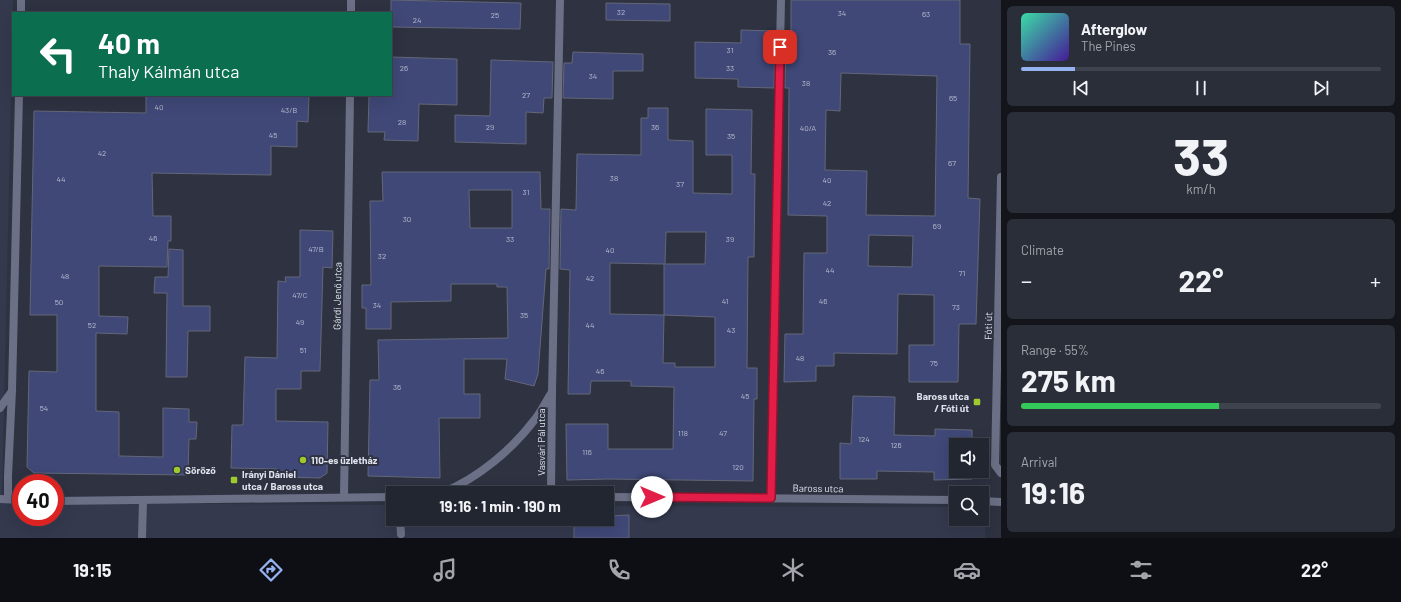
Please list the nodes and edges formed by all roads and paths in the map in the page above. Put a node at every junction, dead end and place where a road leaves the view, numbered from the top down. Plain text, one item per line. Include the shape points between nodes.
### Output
1 (21, 0) edge
2 (351, 0) edge
3 (560, 0) edge
4 (781, 0) edge
5 (21, 12) edge
6 (351, 12) edge
7 (19, 96) edge
8 (350, 96) edge
9 (1001, 177) edge
10 (12, 390) junction
11 (552, 392) junction
12 (0, 408) edge
13 (1001, 473) edge
14 (456, 486) edge
15 (551, 486) edge
16 (344, 497) junction
17 (386, 497) edge
18 (614, 497) edge
19 (771, 498) junction
20 (4, 499) edge
21 (949, 500) edge
22 (143, 501) junction
23 (989, 501) edge
24 (64, 502) edge
25 (1001, 502) edge
26 (400, 526) edge
27 (400, 534) dead end
28 (142, 538) edge

1 - 5 street
2 - 6 street
3 - 11 street, Vasvári Pál utca
4 - 19 street
7 - 10 street
8 - 16 street, Gárdi Jenő utca
9 - 13 street, Fóti út via 995,465
10 - 12 street
10 - 20 street via 8,476
11 - 14 street via 536,418 512,445 485,468
11 - 15 street, Vasvári Pál utca
16 - 17 street
16 - 22 street
18 - 19 street, Baross utca
19 - 21 street, Baross utca
22 - 24 street
22 - 28 street
23 - 25 street
26 - 27 street

